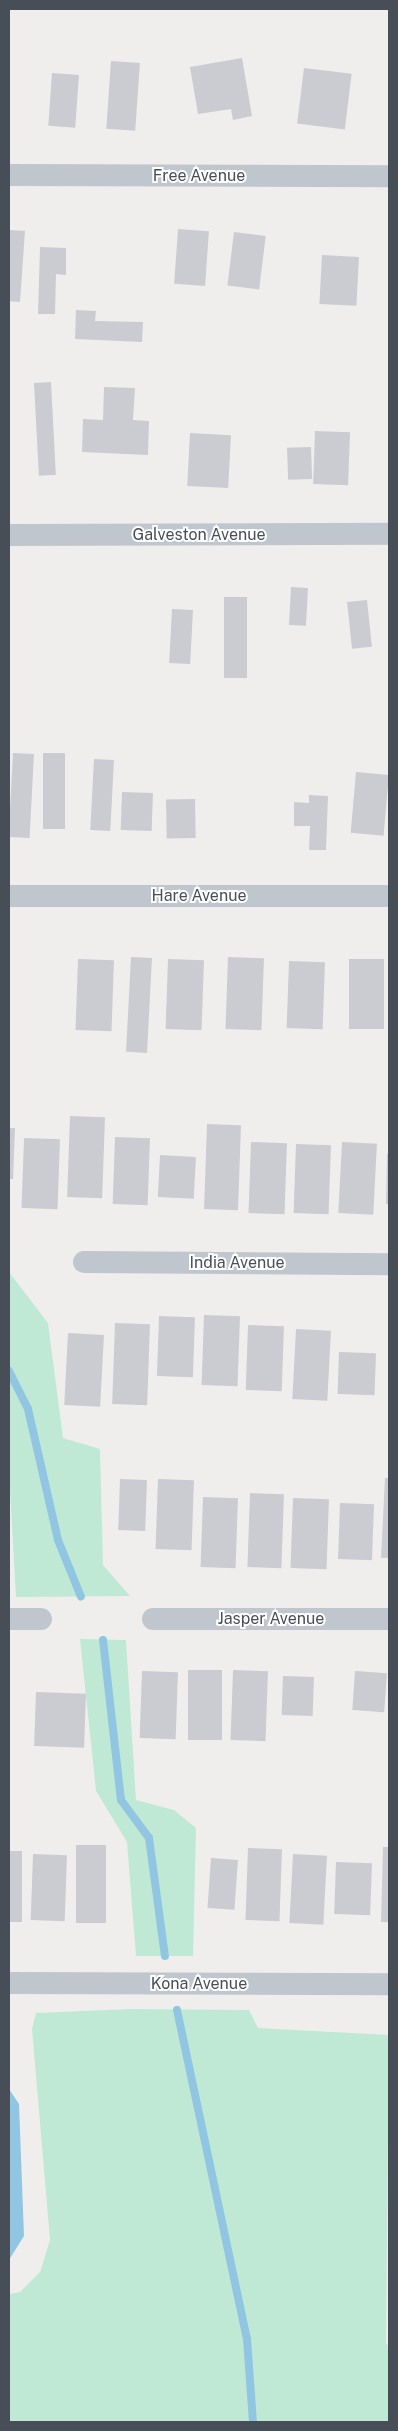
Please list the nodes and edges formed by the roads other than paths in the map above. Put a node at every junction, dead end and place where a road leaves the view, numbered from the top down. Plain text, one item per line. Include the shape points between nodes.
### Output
1 (9, 175) edge
2 (389, 176) edge
3 (389, 534) edge
4 (9, 535) edge
5 (9, 896) edge
6 (389, 896) edge
7 (84, 1262) dead end
8 (389, 1264) edge
9 (9, 1619) edge
10 (41, 1619) dead end
11 (153, 1619) dead end
12 (389, 1619) edge
13 (9, 1983) edge
14 (389, 1984) edge

1 - 2 street, Free Avenue
3 - 4 street, Galveston Avenue
5 - 6 street, Hare Avenue
7 - 8 street, India Avenue
9 - 10 street
11 - 12 street, Jasper Avenue
13 - 14 street, Kona Avenue

